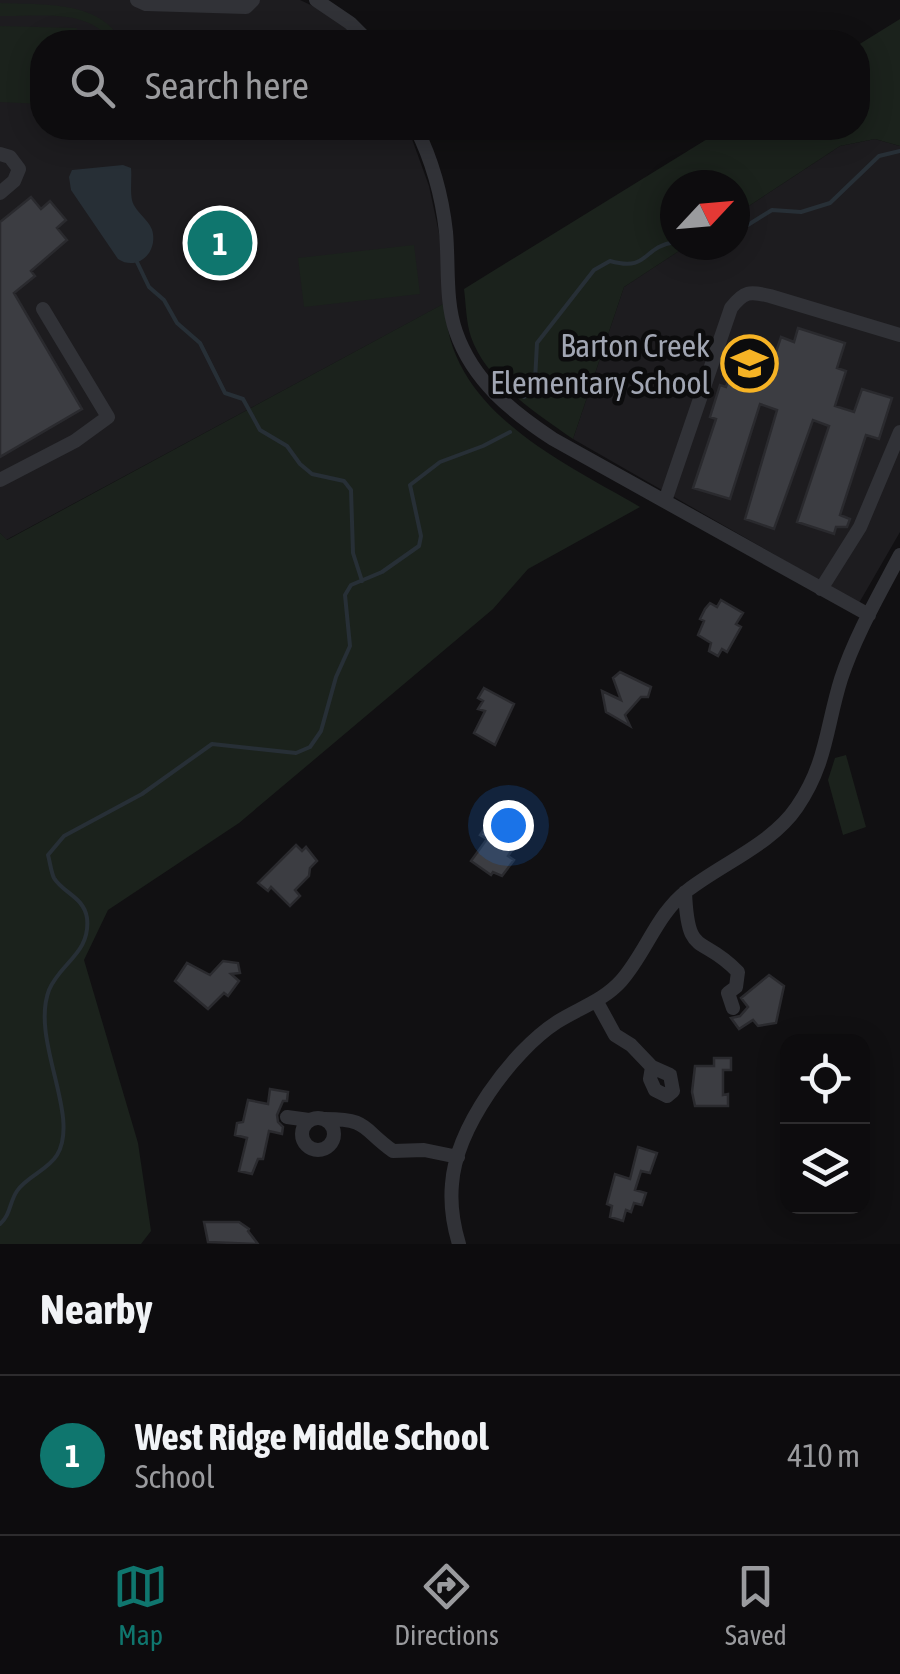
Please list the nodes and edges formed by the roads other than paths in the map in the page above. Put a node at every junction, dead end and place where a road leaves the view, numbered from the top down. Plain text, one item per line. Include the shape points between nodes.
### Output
1 (137, 0) edge
2 (253, 0) edge
3 (316, 0) edge
4 (357, 30) edge
5 (422, 140) edge
6 (0, 154) edge
7 (0, 194) edge
8 (43, 309) dead end
9 (900, 335) edge
10 (900, 432) edge
11 (0, 480) edge
12 (664, 501) junction
13 (900, 555) edge
14 (821, 588) junction
15 (868, 616) junction
16 (684, 892) junction
17 (597, 1002) junction
18 (733, 1008) dead end
19 (652, 1067) dead end
20 (287, 1116) dead end
21 (458, 1157) junction
22 (459, 1244) edge

1 - 2 street via 246,7
3 - 4 street
5 - 12 street via 440,198 450,312 470,364 525,420
6 - 7 street via 20,168
8 - 11 street via 108,417
9 - 12 street via 770,296 740,295
10 - 14 street via 860,527
12 - 14 street
13 - 15 street
14 - 15 street
15 - 16 street via 842,678 817,775 794,812
16 - 17 street via 620,982
16 - 18 street via 695,942 738,972 728,993
17 - 19 street via 615,1035
17 - 21 street via 560,1020 518,1056
20 - 21 street via 353,1119 393,1150
21 - 22 street via 452,1218

